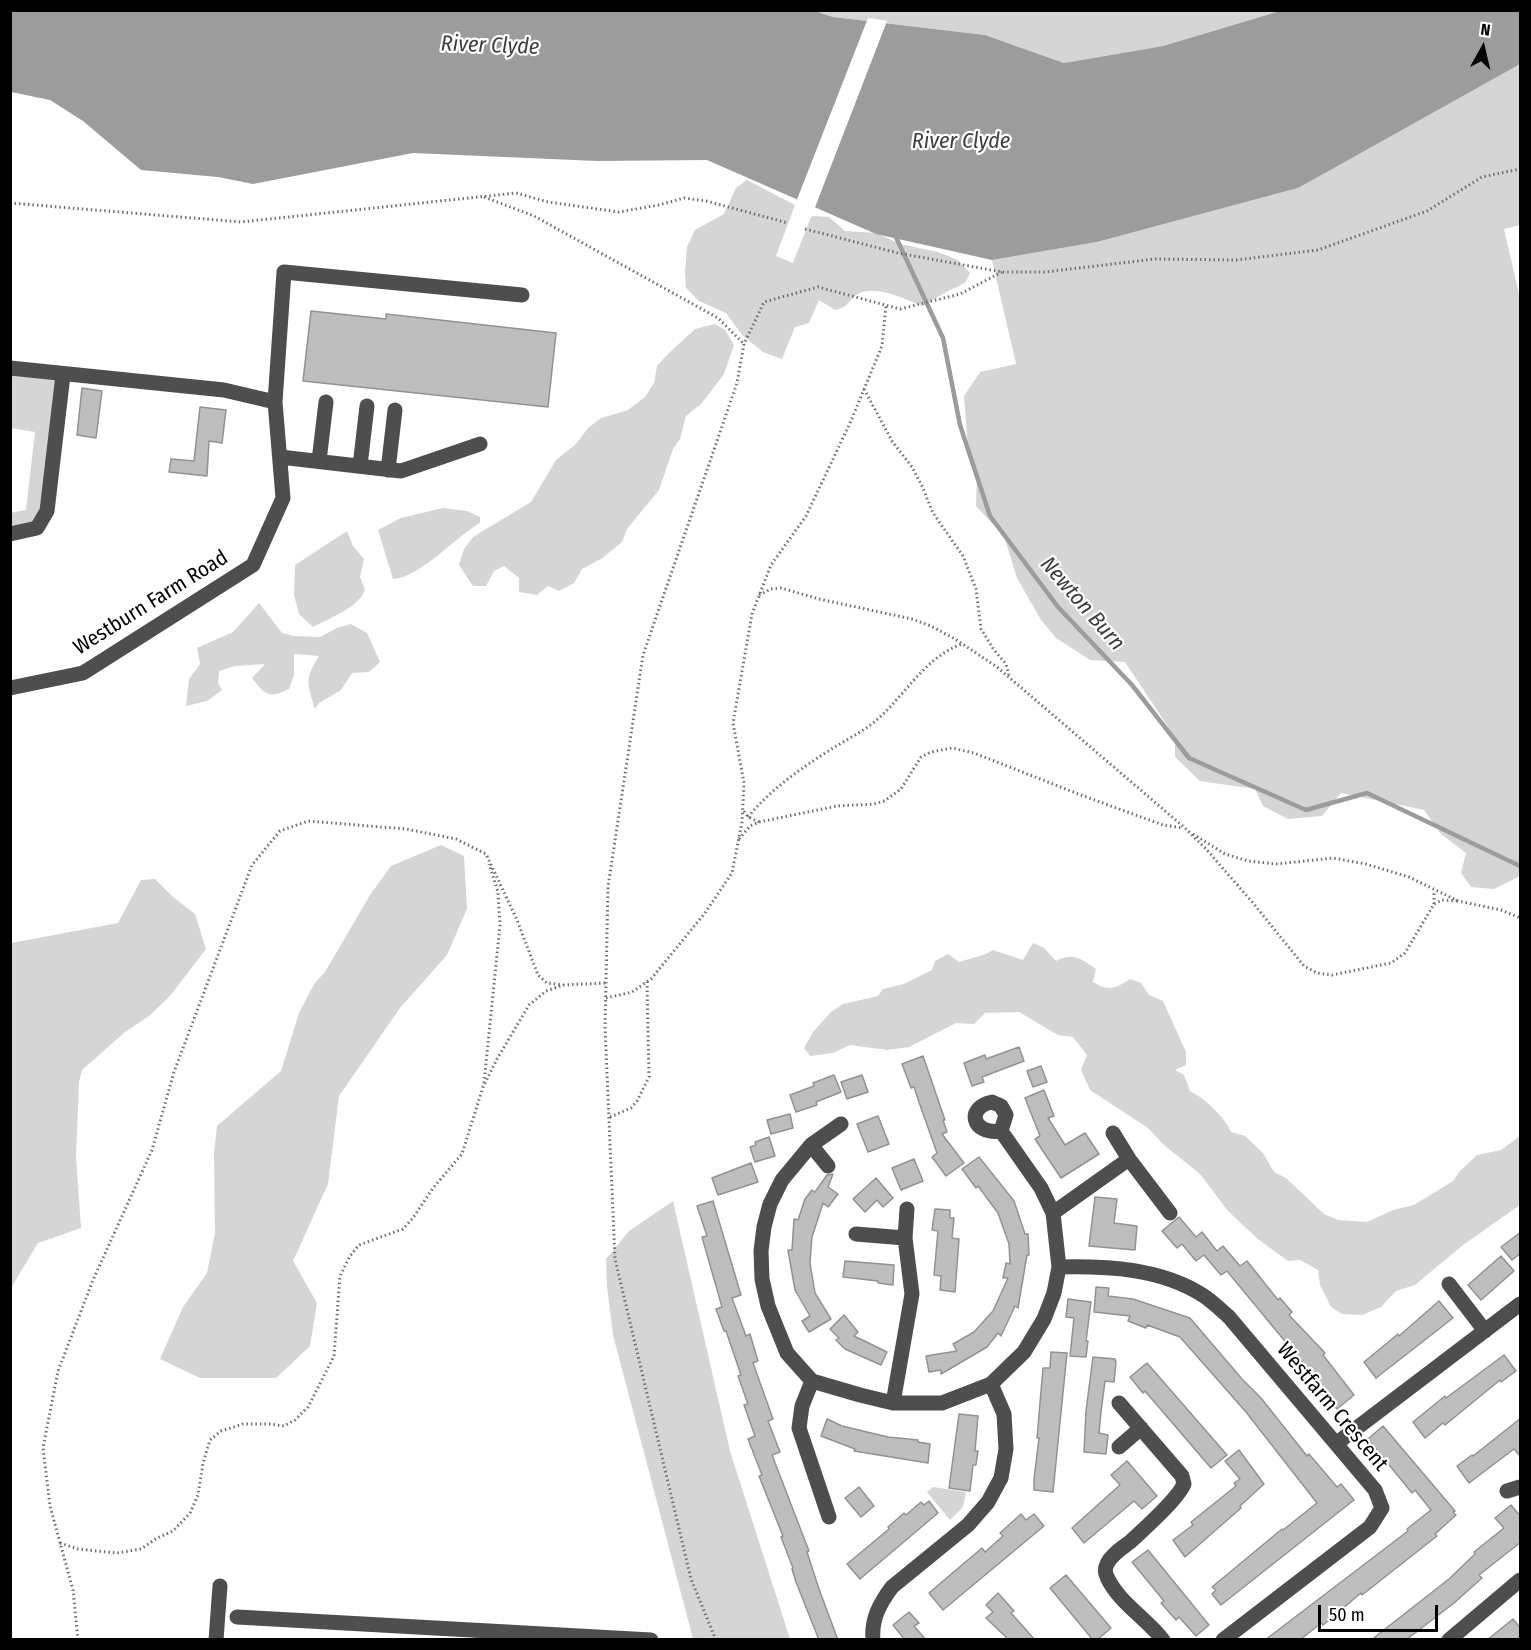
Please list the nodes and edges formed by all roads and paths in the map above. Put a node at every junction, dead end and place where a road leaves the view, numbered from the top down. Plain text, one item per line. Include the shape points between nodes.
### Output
1 (1521, 169) edge
2 (483, 197) junction
3 (10, 202) edge
4 (788, 223) dead end
5 (806, 229) dead end
6 (1002, 272) junction
7 (522, 294) dead end
8 (886, 305) junction
9 (744, 344) junction
10 (10, 369) edge
11 (63, 375) junction
12 (864, 389) junction
13 (275, 402) junction
14 (326, 402) dead end
15 (368, 406) dead end
16 (395, 410) dead end
17 (480, 444) dead end
18 (280, 457) junction
19 (319, 461) junction
20 (360, 466) junction
21 (388, 470) junction
22 (10, 534) edge
23 (759, 595) junction
24 (963, 644) junction
25 (1009, 677) junction
26 (10, 687) edge
27 (743, 810) junction
28 (748, 816) junction
29 (759, 822) junction
30 (1185, 828) junction
31 (739, 839) junction
32 (486, 854) junction
33 (1434, 891) junction
34 (1458, 901) junction
35 (1434, 904) junction
36 (1521, 918) edge
37 (647, 982) junction
38 (606, 983) junction
39 (563, 985) junction
40 (606, 998) junction
41 (483, 1087) junction
42 (609, 1117) junction
43 (841, 1124) dead end
44 (1001, 1131) dead end
45 (1113, 1133) dead end
46 (811, 1145) junction
47 (1129, 1159) junction
48 (828, 1166) dead end
49 (907, 1209) dead end
50 (1053, 1213) junction
51 (1170, 1213) dead end
52 (856, 1234) dead end
53 (905, 1238) junction
54 (1059, 1267) junction
55 (1449, 1284) dead end
56 (1521, 1304) edge
57 (1485, 1331) junction
58 (812, 1381) junction
59 (991, 1384) junction
60 (892, 1403) junction
61 (1119, 1403) dead end
62 (1141, 1428) junction
63 (1337, 1443) junction
64 (1119, 1447) dead end
65 (829, 1517) dead end
66 (60, 1543) junction
67 (1521, 1580) edge
68 (220, 1586) dead end
69 (237, 1617) dead end
70 (407, 1633) edge
71 (78, 1640) edge
72 (216, 1640) edge
73 (651, 1640) edge
74 (716, 1640) edge
75 (873, 1640) edge
76 (1163, 1640) edge
77 (1223, 1640) edge
78 (1449, 1640) edge

1 - 6 path via 1482,177 1427,211 1318,250 1236,260 1155,259 1045,272
2 - 3 path via 241,222
2 - 4 path via 516,193 548,202 619,212 684,198
2 - 9 path via 534,216 718,318
5 - 6 path via 898,253
6 - 8 path via 960,294 900,309
7 - 13 street, Westburn Farm Road via 284,272
8 - 9 path via 818,287 764,302
8 - 12 path via 882,346
9 - 38 path via 737,383 642,655 608,887
10 - 11 street
11 - 13 street via 224,390
11 - 22 street via 47,511 37,528
12 - 23 path via 806,516 771,565
12 - 25 path via 891,441 912,467 933,513 963,556 976,589 981,629 1006,664
13 - 18 street, Westburn Farm Road
14 - 19 street
15 - 20 street
16 - 21 street
17 - 21 street via 400,471
18 - 19 street
18 - 26 street, Westburn Farm Road via 283,498 253,565 83,673
19 - 20 street
20 - 21 street
23 - 24 path via 782,588 932,626
23 - 27 path via 752,614 733,723 744,783
24 - 25 path
24 - 28 path via 948,649 926,667 873,723 782,783
25 - 30 path
27 - 28 path
27 - 31 path
28 - 29 path
29 - 30 path via 884,801 901,789 921,757 952,748 1163,825
29 - 31 path
30 - 33 path via 1214,848 1248,861 1276,864 1319,858 1350,860 1409,877
30 - 35 path via 1304,966 1317,973 1332,975 1391,963 1405,953
31 - 37 path via 732,873 705,913
32 - 39 path via 538,975 547,983
32 - 41 path via 498,892 500,925
32 - 66 path via 456,839 406,829 308,821 280,831 252,865 174,1072 152,1150 93,1280 58,1371 43,1449 50,1506
33 - 34 path
33 - 35 path
34 - 35 path
34 - 36 path
37 - 40 path via 632,992
37 - 42 path via 649,1077 631,1108
38 - 39 path
38 - 40 path
39 - 41 path via 546,991 529,1005
40 - 42 path
41 - 66 path via 462,1154 413,1218 403,1229 359,1245 350,1256 340,1276 334,1356 308,1407 284,1426 243,1424 221,1431 210,1440 190,1514 173,1531 141,1549 117,1553
42 - 74 path via 615,1258 691,1579
43 - 46 street
44 - 50 street
45 - 47 street
46 - 48 street
46 - 58 street via 782,1180 770,1204 761,1251 768,1306 788,1353
47 - 50 street
47 - 51 street
49 - 53 street
50 - 54 street
52 - 53 street
53 - 60 street via 912,1294
54 - 59 street via 1054,1293 1036,1335
54 - 63 street, Westfarm Crescent via 1146,1272 1203,1296 1229,1317
55 - 57 street
56 - 57 street
57 - 63 street
58 - 60 street
58 - 65 street via 799,1428
59 - 60 street via 942,1403
59 - 75 street via 1004,1414 1006,1449 1001,1478 988,1502 968,1525 882,1599 872,1630
61 - 62 street
62 - 64 street
62 - 76 street via 1182,1476 1184,1484 1107,1562 1105,1569 1127,1604
63 - 77 street, Westfarm Crescent via 1375,1490 1382,1508 1370,1527
66 - 71 path via 73,1590
67 - 78 street
68 - 72 street
69 - 70 street
70 - 73 street

